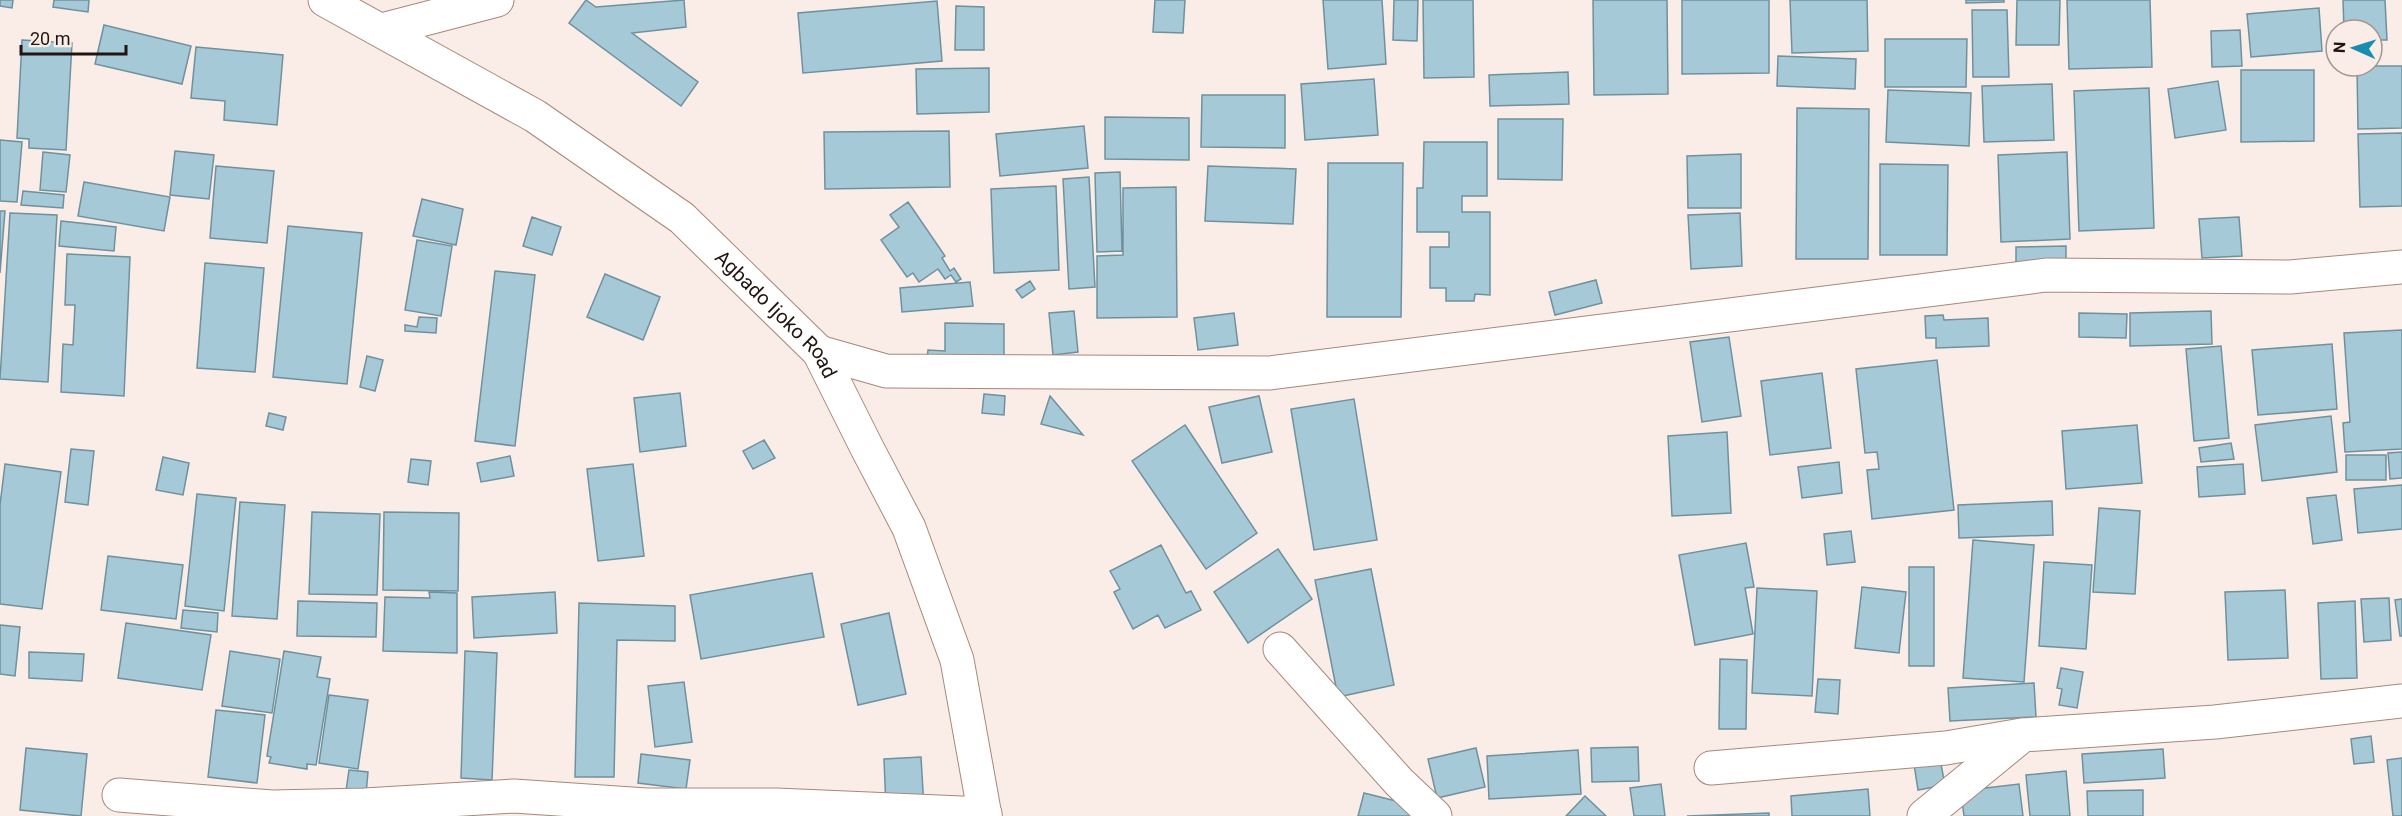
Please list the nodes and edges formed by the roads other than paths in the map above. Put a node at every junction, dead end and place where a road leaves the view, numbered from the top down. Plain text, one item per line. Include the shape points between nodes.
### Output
1 (325, 0) edge
2 (497, 0) edge
3 (382, 30) junction
4 (2402, 267) edge
5 (819, 352) junction
6 (1280, 649) dead end
7 (2402, 701) edge
8 (2023, 735) junction
9 (1711, 768) dead end
10 (119, 795) dead end
11 (985, 815) edge
12 (1435, 816) edge
13 (1924, 816) edge

1 - 3 street, Agbado Ijoko Road
2 - 3 street
3 - 5 street, Agbado Ijoko Road via 535,116 682,218
4 - 5 street via 2290,277 2046,275 1270,372 886,370
5 - 11 street, Agbado Ijoko Road via 909,528 957,660
6 - 12 street via 1399,782
7 - 8 street via 2215,722
8 - 9 street via 1946,748
8 - 13 street
10 - 11 street via 272,807 514,796 646,805 776,805

